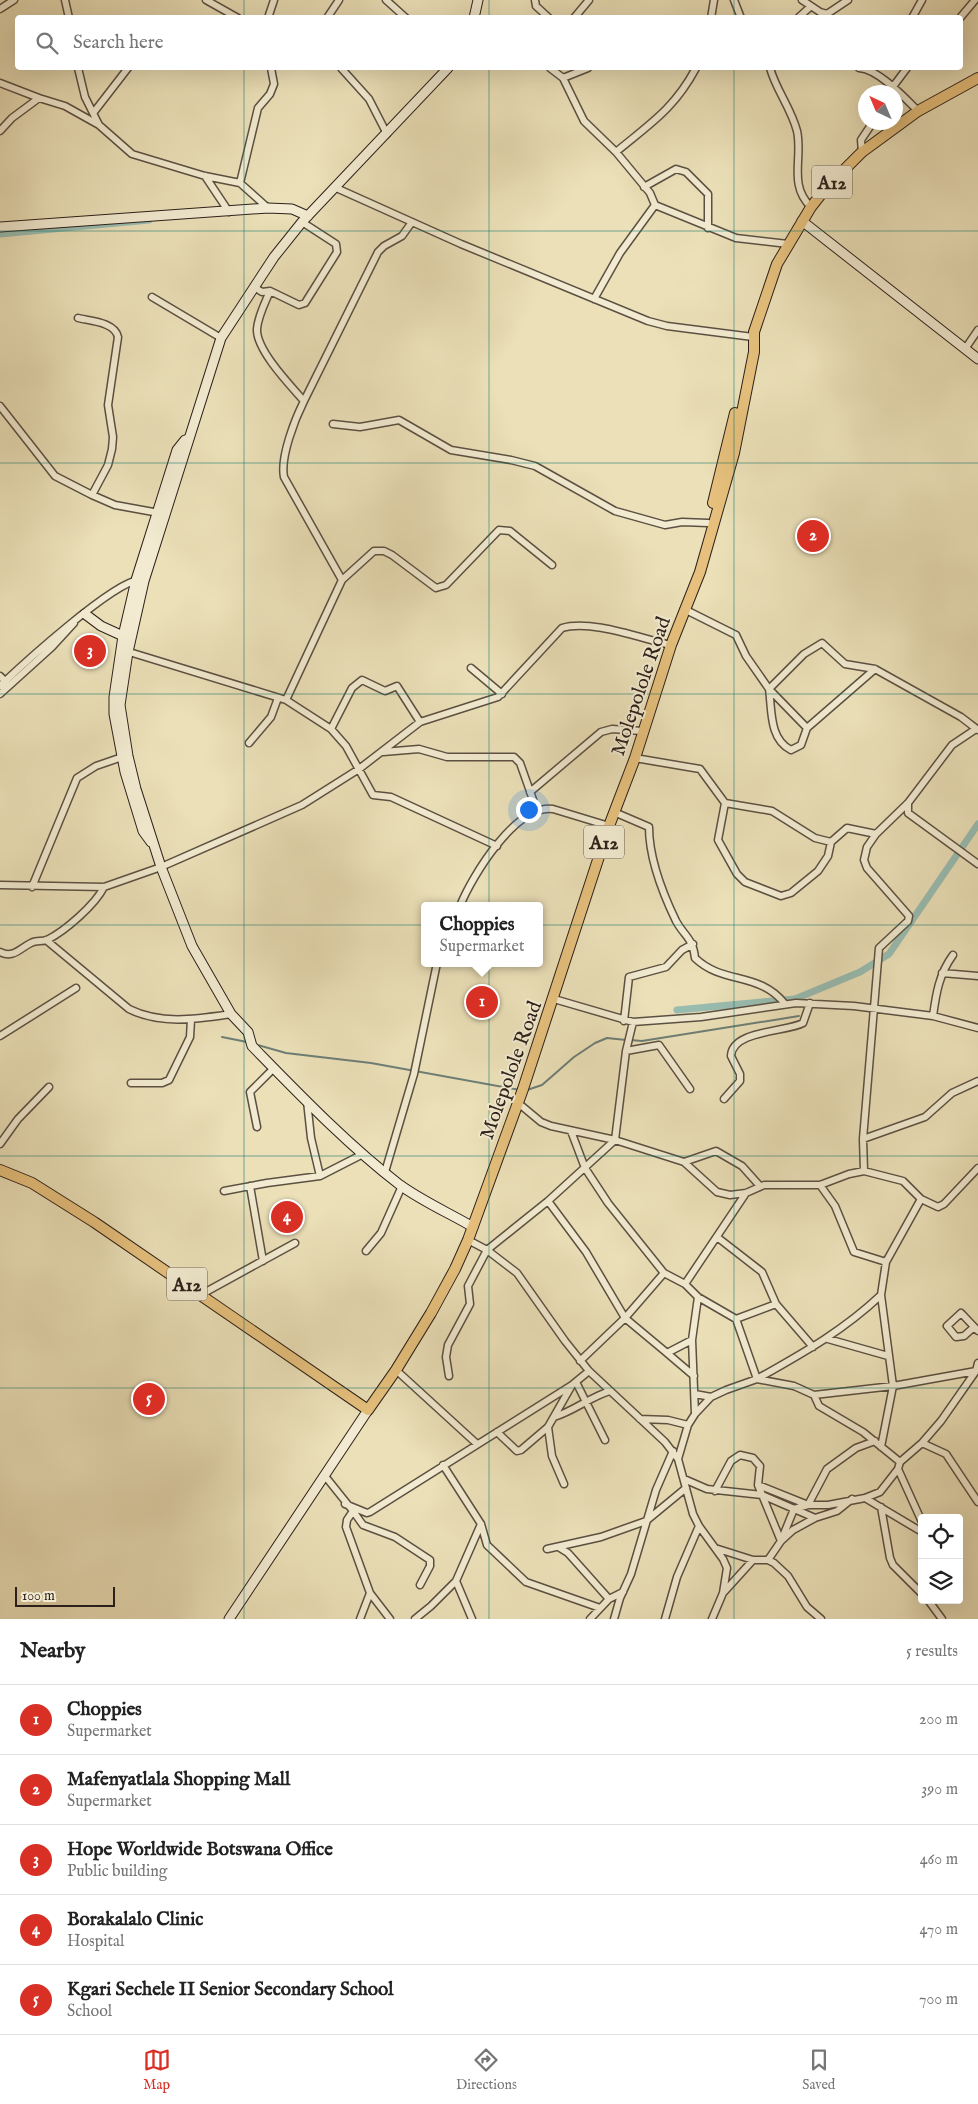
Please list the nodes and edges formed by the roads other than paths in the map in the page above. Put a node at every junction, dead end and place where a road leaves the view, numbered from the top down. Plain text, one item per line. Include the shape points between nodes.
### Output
1 (14, 0) edge
2 (65, 0) edge
3 (206, 0) edge
4 (274, 0) edge
5 (339, 0) edge
6 (386, 0) edge
7 (478, 0) edge
8 (535, 0) edge
9 (589, 0) edge
10 (714, 0) edge
11 (734, 0) edge
12 (802, 0) edge
13 (848, 0) edge
14 (922, 0) edge
15 (975, 0) edge
16 (810, 7) junction
17 (0, 9) edge
18 (68, 15) edge
19 (233, 15) edge
20 (269, 15) edge
21 (329, 15) edge
22 (403, 15) edge
23 (475, 15) edge
24 (546, 15) edge
25 (576, 15) edge
26 (712, 15) edge
27 (740, 15) edge
28 (801, 15) edge
29 (914, 15) edge
30 (962, 15) edge
31 (78, 70) edge
32 (126, 70) edge
33 (271, 70) edge
34 (343, 70) edge
35 (446, 70) edge
36 (553, 70) edge
37 (583, 70) edge
38 (695, 70) edge
39 (771, 70) edge
40 (871, 70) edge
41 (901, 70) edge
42 (563, 78) junction
43 (978, 78) edge
44 (0, 83) edge
45 (885, 85) edge
46 (893, 85) edge
47 (39, 98) junction
48 (903, 100) edge
49 (918, 111) junction
50 (94, 112) junction
51 (99, 125) junction
52 (868, 130) edge
53 (0, 131) edge
54 (387, 134) junction
55 (616, 152) junction
56 (862, 152) junction
57 (205, 176) junction
58 (240, 183) junction
59 (644, 186) junction
60 (334, 187) junction
61 (655, 205) junction
62 (811, 207) junction
63 (268, 208) junction
64 (229, 212) junction
65 (305, 219) junction
66 (802, 220) junction
67 (412, 222) junction
68 (0, 226) edge
69 (708, 228) junction
70 (788, 244) junction
71 (254, 287) junction
72 (270, 291) junction
73 (152, 297) dead end
74 (594, 299) junction
75 (78, 318) dead end
76 (978, 330) edge
77 (221, 338) junction
78 (753, 339) junction
79 (965, 349) junction
80 (978, 359) edge
81 (304, 401) junction
82 (0, 406) edge
83 (333, 424) dead end
84 (92, 495) junction
85 (161, 514) junction
86 (708, 523) junction
87 (552, 565) dead end
88 (140, 580) junction
89 (342, 580) junction
90 (684, 609) junction
91 (85, 614) junction
92 (123, 636) junction
93 (671, 645) junction
94 (124, 650) junction
95 (471, 668) dead end
96 (875, 669) junction
97 (0, 676) edge
98 (16, 676) junction
99 (2, 684) edge
100 (769, 689) junction
101 (0, 694) edge
102 (502, 694) junction
103 (278, 698) junction
104 (286, 700) junction
105 (420, 722) junction
106 (807, 728) junction
107 (331, 729) junction
108 (977, 730) edge
109 (642, 731) junction
110 (249, 743) dead end
111 (383, 752) junction
112 (125, 756) junction
113 (635, 758) junction
114 (359, 770) junction
115 (530, 792) junction
116 (725, 803) junction
117 (908, 803) junction
118 (537, 811) junction
119 (614, 812) junction
120 (609, 826) junction
121 (876, 834) junction
122 (831, 842) junction
123 (497, 846) junction
124 (978, 864) edge
125 (161, 868) junction
126 (0, 885) edge
127 (32, 887) junction
128 (104, 887) junction
129 (462, 902) edge
130 (46, 940) junction
131 (694, 944) junction
132 (0, 952) edge
133 (953, 955) dead end
134 (436, 967) edge
135 (942, 973) junction
136 (978, 976) edge
137 (76, 988) dead end
138 (554, 999) junction
139 (810, 1003) junction
140 (785, 1004) junction
141 (872, 1009) junction
142 (231, 1014) junction
143 (933, 1016) junction
144 (191, 1020) junction
145 (624, 1021) junction
146 (634, 1022) junction
147 (978, 1028) edge
148 (0, 1036) edge
149 (626, 1051) junction
150 (274, 1068) junction
151 (978, 1081) edge
152 (131, 1083) dead end
153 (49, 1087) dead end
154 (690, 1089) dead end
155 (724, 1099) dead end
156 (307, 1100) junction
157 (517, 1102) junction
158 (257, 1127) dead end
159 (570, 1130) junction
160 (864, 1139) junction
161 (616, 1140) junction
162 (0, 1144) edge
163 (363, 1154) junction
164 (684, 1162) junction
165 (584, 1168) junction
166 (978, 1168) edge
167 (0, 1170) edge
168 (864, 1171) junction
169 (385, 1172) junction
170 (320, 1176) junction
171 (759, 1185) junction
172 (820, 1185) junction
173 (250, 1186) junction
174 (402, 1186) junction
175 (224, 1191) dead end
176 (746, 1193) junction
177 (921, 1199) junction
178 (548, 1201) junction
179 (473, 1227) junction
180 (717, 1237) junction
181 (468, 1240) junction
182 (295, 1243) dead end
183 (487, 1250) junction
184 (366, 1251) dead end
185 (263, 1261) junction
186 (886, 1262) junction
187 (664, 1273) junction
188 (685, 1284) junction
189 (202, 1294) junction
190 (881, 1295) junction
191 (698, 1297) junction
192 (776, 1304) junction
193 (625, 1318) junction
194 (736, 1319) junction
195 (828, 1339) junction
196 (692, 1340) junction
197 (813, 1347) junction
198 (666, 1354) junction
199 (888, 1356) junction
200 (580, 1361) junction
201 (978, 1363) edge
202 (396, 1370) junction
203 (589, 1371) junction
204 (977, 1372) edge
205 (449, 1376) dead end
206 (694, 1376) junction
207 (757, 1379) junction
208 (574, 1384) junction
209 (893, 1386) junction
210 (610, 1391) junction
211 (695, 1394) junction
212 (814, 1395) junction
213 (712, 1397) junction
214 (586, 1402) junction
215 (368, 1410) junction
216 (695, 1414) junction
217 (554, 1417) junction
218 (640, 1419) junction
219 (688, 1425) junction
220 (548, 1427) junction
221 (497, 1432) junction
222 (605, 1440) dead end
223 (875, 1441) junction
224 (922, 1443) junction
225 (477, 1444) junction
226 (881, 1447) junction
227 (673, 1451) junction
228 (678, 1459) junction
229 (900, 1462) junction
230 (443, 1465) junction
231 (898, 1470) junction
232 (325, 1476) junction
233 (684, 1479) junction
234 (564, 1484) dead end
235 (758, 1486) junction
236 (686, 1488) junction
237 (715, 1490) junction
238 (762, 1495) junction
239 (852, 1498) junction
240 (865, 1498) junction
241 (978, 1502) edge
242 (345, 1504) junction
243 (808, 1505) junction
244 (881, 1507) junction
245 (794, 1509) junction
246 (353, 1511) junction
247 (367, 1513) junction
248 (918, 1514) edge
249 (356, 1518) junction
250 (815, 1518) junction
251 (646, 1521) junction
252 (481, 1524) junction
253 (699, 1526) junction
254 (918, 1530) edge
255 (781, 1541) junction
256 (560, 1548) junction
257 (715, 1548) junction
258 (547, 1549) dead end
259 (753, 1560) junction
260 (768, 1560) junction
261 (456, 1581) junction
262 (420, 1585) dead end
263 (918, 1590) edge
264 (623, 1592) junction
265 (370, 1593) junction
266 (723, 1593) junction
267 (609, 1598) junction
268 (933, 1604) edge
269 (600, 1608) junction
270 (229, 1619) edge
271 (360, 1619) edge
272 (390, 1619) edge
273 (415, 1619) edge
274 (472, 1619) edge
275 (590, 1619) edge
276 (614, 1619) edge
277 (665, 1619) edge
278 (712, 1619) edge
279 (821, 1619) edge
280 (942, 1619) edge

1 - 17 street
2 - 18 street
3 - 19 street
4 - 20 street
5 - 21 street
6 - 22 street
7 - 23 street
8 - 24 street via 536,6
9 - 25 street
10 - 26 street
11 - 27 street
12 - 16 street
13 - 16 street via 827,14
14 - 29 street
15 - 30 street
16 - 28 street
31 - 50 street via 85,97
32 - 50 street
33 - 58 street via 274,84 258,108
34 - 54 street via 369,99
35 - 54 street
36 - 42 street
37 - 42 street
38 - 55 street via 670,107
39 - 62 street via 795,126 798,187 803,200
40 - 45 street
41 - 46 street
42 - 55 street via 584,121
43 - 49 main road, Molepolole Road / A12
44 - 47 street
47 - 51 street via 65,106
47 - 53 street
48 - 49 street
49 - 56 main road, Molepolole Road / A12
50 - 51 street
51 - 57 street via 132,154
52 - 56 street via 861,140
54 - 60 street
55 - 59 street
56 - 62 main road, Molepolole Road / A12
57 - 58 street
57 - 64 street
58 - 63 street
59 - 61 street
59 - 69 street via 676,169 686,172 708,194
60 - 65 street
60 - 67 street
61 - 69 street
61 - 74 street via 620,252
62 - 66 main road, Molepolole Road / A12
63 - 64 street
63 - 65 street via 292,209
64 - 68 street
65 - 71 street
65 - 72 street via 336,244 337,252 305,304 299,305
66 - 70 main road, Molepolole Road / A12
66 - 79 street
67 - 74 street
67 - 81 street via 402,236 378,252
69 - 70 street via 742,240
70 - 78 main road, Molepolole Road / A12 via 770,282
71 - 72 street via 262,292
71 - 77 street
72 - 81 street via 257,325 258,339 271,362
73 - 77 street
74 - 78 street via 658,324
75 - 84 street via 112,326 118,337 108,405 112,450
76 - 79 street
77 - 85 street via 192,432
78 - 86 main road, Molepolole Road / A12
78 - 90 main road, Molepolole Road / A12 via 754,352 734,453 700,572
79 - 80 street
81 - 89 street via 292,427 283,472
82 - 84 street via 55,476
83 - 86 street via 360,427 398,420 451,450 535,466 615,511 665,525
84 - 85 street via 115,505
85 - 88 street
86 - 90 main road, Molepolole Road / A12
87 - 89 street via 505,529 494,534 446,586 440,588 433,587 392,555 378,550 369,554
88 - 91 street via 114,592
88 - 92 street
88 - 94 street
89 - 104 street
90 - 93 main road, Molepolole Road / A12
90 - 100 street via 736,635
91 - 92 street
91 - 98 street
92 - 94 street
93 - 102 street via 595,628 569,626 558,632
93 - 109 main road, Molepolole Road / A12
94 - 103 street
94 - 112 street via 120,705
95 - 102 street
96 - 100 street via 845,664 822,643 804,654
96 - 106 street
96 - 108 street
97 - 99 street
98 - 99 street
98 - 101 street
100 - 106 street
100 - 106 street via 775,734 780,743 791,750 798,747
102 - 105 street
103 - 104 street
103 - 110 street via 270,717
104 - 107 street
105 - 107 street via 397,686 385,691 362,680 352,688
105 - 111 street
107 - 114 street via 346,746
108 - 117 street via 952,745
109 - 113 main road, Molepolole Road / A12
109 - 115 street via 612,729 601,732
111 - 114 street
111 - 115 street via 420,749 447,757 514,757 520,763
112 - 125 street
112 - 127 street via 96,766 78,778
113 - 116 street via 700,769
113 - 119 main road, Molepolole Road / A12
114 - 123 street via 373,795 391,797
114 - 125 street via 302,805
115 - 118 street
116 - 122 street via 772,811 815,838
116 - 122 street via 718,840 737,874 745,882 781,896 791,893 818,871 828,856
117 - 121 street
117 - 124 street via 908,813
118 - 120 street via 553,809
118 - 123 street via 522,819
119 - 120 main road, Molepolole Road / A12
119 - 131 street via 650,827 656,872 677,923
120 - 138 main road, Molepolole Road / A12
121 - 122 street via 847,828
121 - 141 street via 867,847 867,868 909,916 908,921 878,948
123 - 129 street
125 - 128 street
125 - 142 street via 192,946
126 - 127 street
127 - 128 street
128 - 130 street via 90,907
130 - 132 street via 31,943 12,954
130 - 144 street via 128,1009 148,1017
131 - 140 street via 694,958 707,969 758,982
131 - 145 street via 682,950 666,967 629,976
133 - 135 street
134 - 169 street via 414,1074
135 - 136 street
135 - 143 street
137 - 148 street
138 - 145 street
138 - 157 main road, Molepolole Road / A12
139 - 140 street
139 - 141 street
139 - 155 street via 803,1023 756,1034 736,1047 731,1056 740,1081
140 - 146 street via 700,1017
141 - 143 street
141 - 160 street
142 - 144 street
142 - 150 street via 248,1032 252,1046
143 - 147 street
144 - 152 street via 190,1037 169,1080
145 - 146 street
146 - 149 street
149 - 154 street via 659,1045
149 - 161 street
150 - 156 street
150 - 158 street via 250,1092
151 - 160 street via 952,1093 925,1118
153 - 162 street via 18,1119
156 - 163 street
156 - 170 street via 310,1138
157 - 159 street via 542,1122
157 - 179 main road, Molepolole Road / A12
159 - 161 street
159 - 165 street
160 - 168 street
161 - 164 street
161 - 165 street
163 - 169 street
163 - 170 street
164 - 171 street via 716,1151 742,1166
164 - 176 street via 717,1192 730,1195
165 - 178 street
165 - 187 street
166 - 177 street via 942,1206
167 - 189 main road, A12 via 32,1183 64,1202
168 - 172 street
168 - 177 street via 903,1181
169 - 174 street
170 - 173 street
171 - 172 street
171 - 176 street
172 - 186 street via 835,1206 854,1252
173 - 175 street
173 - 185 street
174 - 179 street
174 - 184 street via 381,1233
176 - 180 street
177 - 186 street
178 - 183 street
178 - 193 street via 586,1252
179 - 181 main road, Molepolole Road / A12
180 - 188 street
180 - 192 street via 762,1272
181 - 183 street
181 - 202 main road, Molepolole Road / A12 via 446,1288
182 - 185 street
183 - 200 street via 517,1273
183 - 205 street via 468,1286 470,1304 448,1345
185 - 189 street
186 - 190 street
187 - 188 street
187 - 193 street
188 - 191 street
189 - 215 main road, A12
190 - 195 street
190 - 199 street
191 - 194 street
191 - 196 street
192 - 194 street
192 - 197 street
193 - 198 street
193 - 200 street
194 - 207 street
195 - 197 street
195 - 199 street
196 - 198 street
196 - 206 street
197 - 207 street
198 - 206 street
199 - 209 street
200 - 203 street
201 - 204 street
202 - 215 main road, Molepolole Road / A12
202 - 225 street
203 - 208 street
203 - 210 street
204 - 209 street
204 - 224 street
206 - 211 street
207 - 212 street via 794,1386
207 - 213 street
208 - 214 street
208 - 217 street
208 - 221 street
209 - 212 street
209 - 226 street
210 - 214 street
210 - 218 street
211 - 213 street
211 - 216 street
212 - 223 street via 819,1406
213 - 216 street
214 - 217 street
214 - 222 street
215 - 232 street
216 - 219 street
217 - 220 street
218 - 219 street
218 - 227 street
219 - 228 street
220 - 221 street via 519,1451
220 - 234 street via 552,1456
221 - 225 street
223 - 226 street
223 - 243 street via 856,1448 827,1470
224 - 229 street
224 - 241 street via 946,1454
225 - 230 street
226 - 229 street
227 - 228 street
227 - 251 street
228 - 233 street
229 - 231 street
230 - 247 street
230 - 252 street
231 - 240 street via 880,1492
231 - 248 street
232 - 242 street
232 - 270 street
233 - 236 street
233 - 237 street
235 - 237 street via 759,1463 740,1455 731,1461
235 - 238 street
235 - 243 street
236 - 251 street
236 - 253 street
237 - 238 street
238 - 245 street
238 - 255 street
239 - 240 street
239 - 243 street via 828,1505
239 - 250 street via 837,1512
240 - 244 street
242 - 246 street
242 - 247 street
243 - 245 street
244 - 254 street
244 - 263 street via 893,1565
245 - 250 street
245 - 255 street
246 - 249 street
246 - 265 street via 346,1527
247 - 249 street
249 - 262 street via 363,1525 395,1537 430,1560
250 - 255 street via 803,1523
251 - 256 street
251 - 264 street
252 - 261 street
252 - 269 street via 487,1545 526,1582
253 - 257 street
253 - 277 street via 677,1577
255 - 260 street
256 - 258 street
256 - 267 street
257 - 259 street
257 - 266 street via 727,1568
259 - 260 street
259 - 266 street
260 - 279 street via 788,1576 807,1607
261 - 273 street
261 - 274 street
264 - 267 street
264 - 276 street
265 - 271 street
265 - 272 street
266 - 278 street
267 - 269 street
268 - 280 street
269 - 275 street

